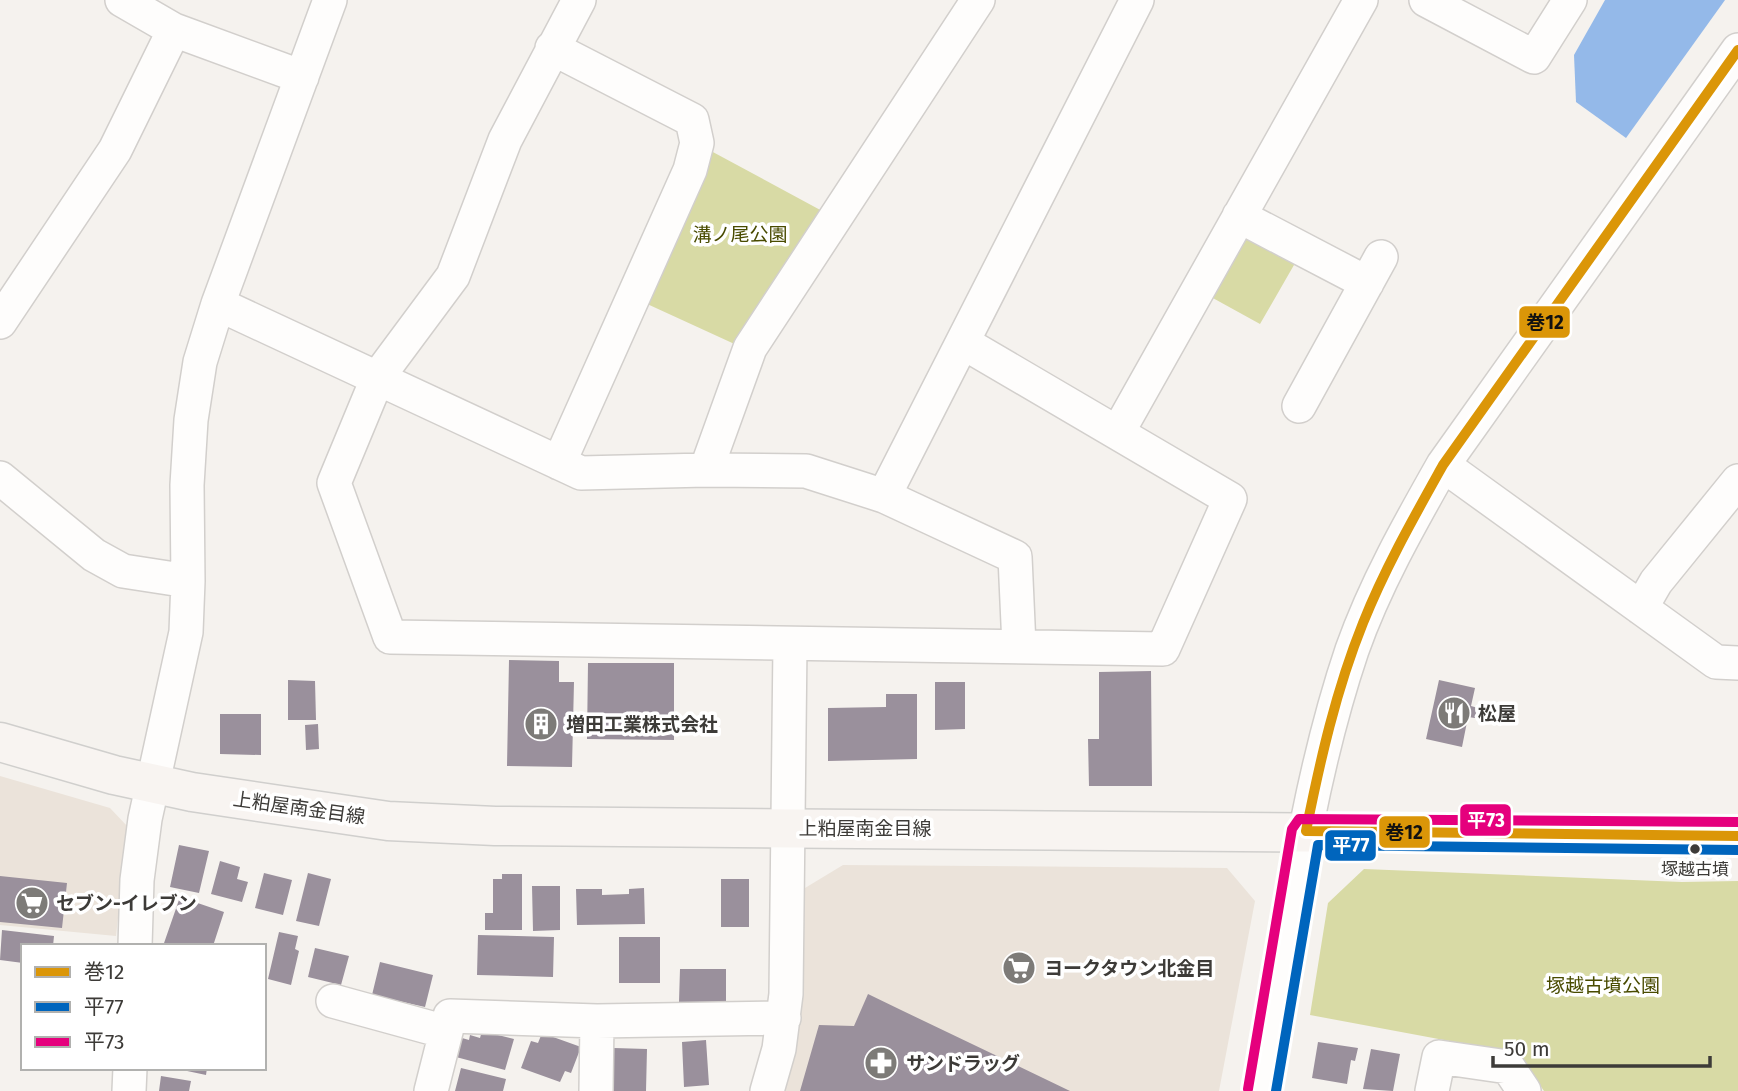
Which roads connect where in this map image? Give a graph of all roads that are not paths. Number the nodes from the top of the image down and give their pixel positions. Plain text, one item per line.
1 (330, 0) edge
2 (579, 0) edge
3 (978, 0) edge
4 (1137, 0) edge
5 (1361, 0) edge
6 (1426, 0) edge
7 (1570, 0) edge
8 (136, 4) edge
9 (174, 30) junction
10 (552, 48) junction
11 (1738, 50) edge
12 (302, 77) junction
13 (1239, 216) junction
14 (218, 304) junction
15 (0, 322) edge
16 (964, 343) junction
17 (378, 377) junction
18 (1299, 406) dead end
19 (1118, 432) junction
20 (559, 463) junction
21 (1443, 465) junction
22 (706, 470) junction
23 (0, 478) edge
24 (1738, 481) edge
25 (884, 496) junction
26 (188, 581) junction
27 (1641, 608) junction
28 (790, 644) junction
29 (1019, 646) junction
30 (1738, 663) edge
31 (0, 742) edge
32 (152, 783) junction
33 (788, 828) junction
34 (1306, 831) junction
35 (1738, 836) edge
36 (135, 944) edge
37 (333, 1001) dead end
38 (784, 1018) junction
39 (597, 1021) junction
40 (446, 1032) junction
41 (130, 1070) edge
42 (130, 1091) edge
43 (431, 1091) edge
44 (596, 1091) edge
45 (767, 1091) edge
46 (1262, 1091) edge
47 (1432, 1091) edge
48 (1524, 1091) edge

1 - 12 street
2 - 10 street
3 - 22 street
4 - 16 street
5 - 13 street
6 - 7 street
8 - 9 street
9 - 12 street
9 - 15 street
10 - 17 street
10 - 20 street
11 - 21 street
12 - 14 street
13 - 18 street
13 - 19 street
14 - 17 street
14 - 26 street
16 - 19 street
16 - 25 street
17 - 20 street
17 - 28 street
19 - 29 street
20 - 22 street
21 - 27 street
21 - 34 street
22 - 25 street
23 - 26 street
24 - 27 street
25 - 29 street
26 - 32 street
27 - 30 street
28 - 29 street
28 - 33 street
31 - 32 main road, 上粕屋南金目線
32 - 33 main road, 上粕屋南金目線
32 - 36 street
33 - 34 main road, 上粕屋南金目線
33 - 38 street
34 - 35 main road, 上粕屋南金目線
34 - 46 street
37 - 40 street
38 - 39 street
38 - 45 street
39 - 40 street
39 - 44 street
40 - 43 street
41 - 42 street
47 - 48 street

